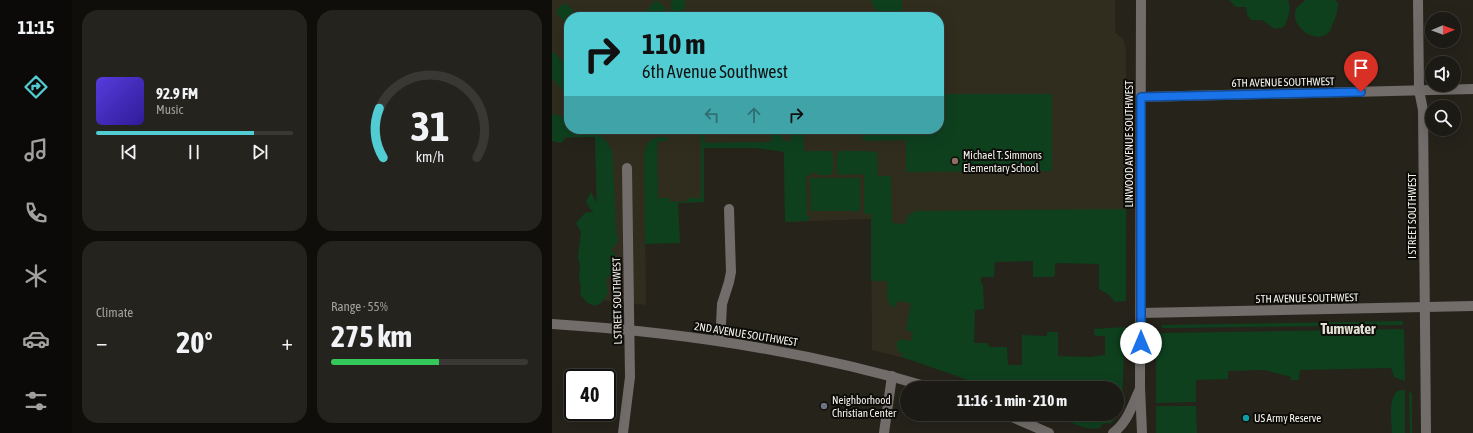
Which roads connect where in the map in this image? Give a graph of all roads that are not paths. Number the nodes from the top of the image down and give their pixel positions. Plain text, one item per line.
1 (1141, 0) edge
2 (1418, 0) edge
3 (1473, 89) edge
4 (1419, 90) junction
5 (1141, 97) junction
6 (627, 168) dead end
7 (729, 209) dead end
8 (1473, 306) edge
9 (1424, 308) junction
10 (1141, 313) junction
11 (552, 324) edge
12 (629, 331) junction
13 (718, 341) junction
14 (892, 376) junction
15 (909, 381) edge
16 (1140, 387) junction
17 (1021, 421) edge
18 (623, 433) edge
19 (884, 433) edge
20 (1049, 433) edge
21 (1113, 433) edge
22 (1142, 433) edge
23 (1426, 433) edge

1 - 5 street, LINWOOD AVENUE SOUTHWEST
2 - 4 street, I STREET SOUTHWEST
3 - 4 street, 6TH AVENUE SOUTHWEST
4 - 5 street, 6TH AVENUE SOUTHWEST
4 - 9 street, I STREET SOUTHWEST
5 - 10 street, LINWOOD AVENUE SOUTHWEST
6 - 12 street, L STREET SOUTHWEST
7 - 13 street
8 - 9 street, 5TH AVENUE SOUTHWEST
9 - 10 street, 5TH AVENUE SOUTHWEST
9 - 23 street, I STREET SOUTHWEST
10 - 16 street, LINWOOD AVENUE SOUTHWEST
11 - 12 street, 2ND AVENUE SOUTHWEST
12 - 13 street, 2ND AVENUE SOUTHWEST
12 - 18 street, L STREET SOUTHWEST
13 - 14 street, 2ND AVENUE SOUTHWEST
14 - 15 street, 2ND AVENUE SOUTHWEST
14 - 19 street
16 - 21 street
16 - 22 street, LINWOOD AVENUE SOUTHWEST
17 - 20 street

